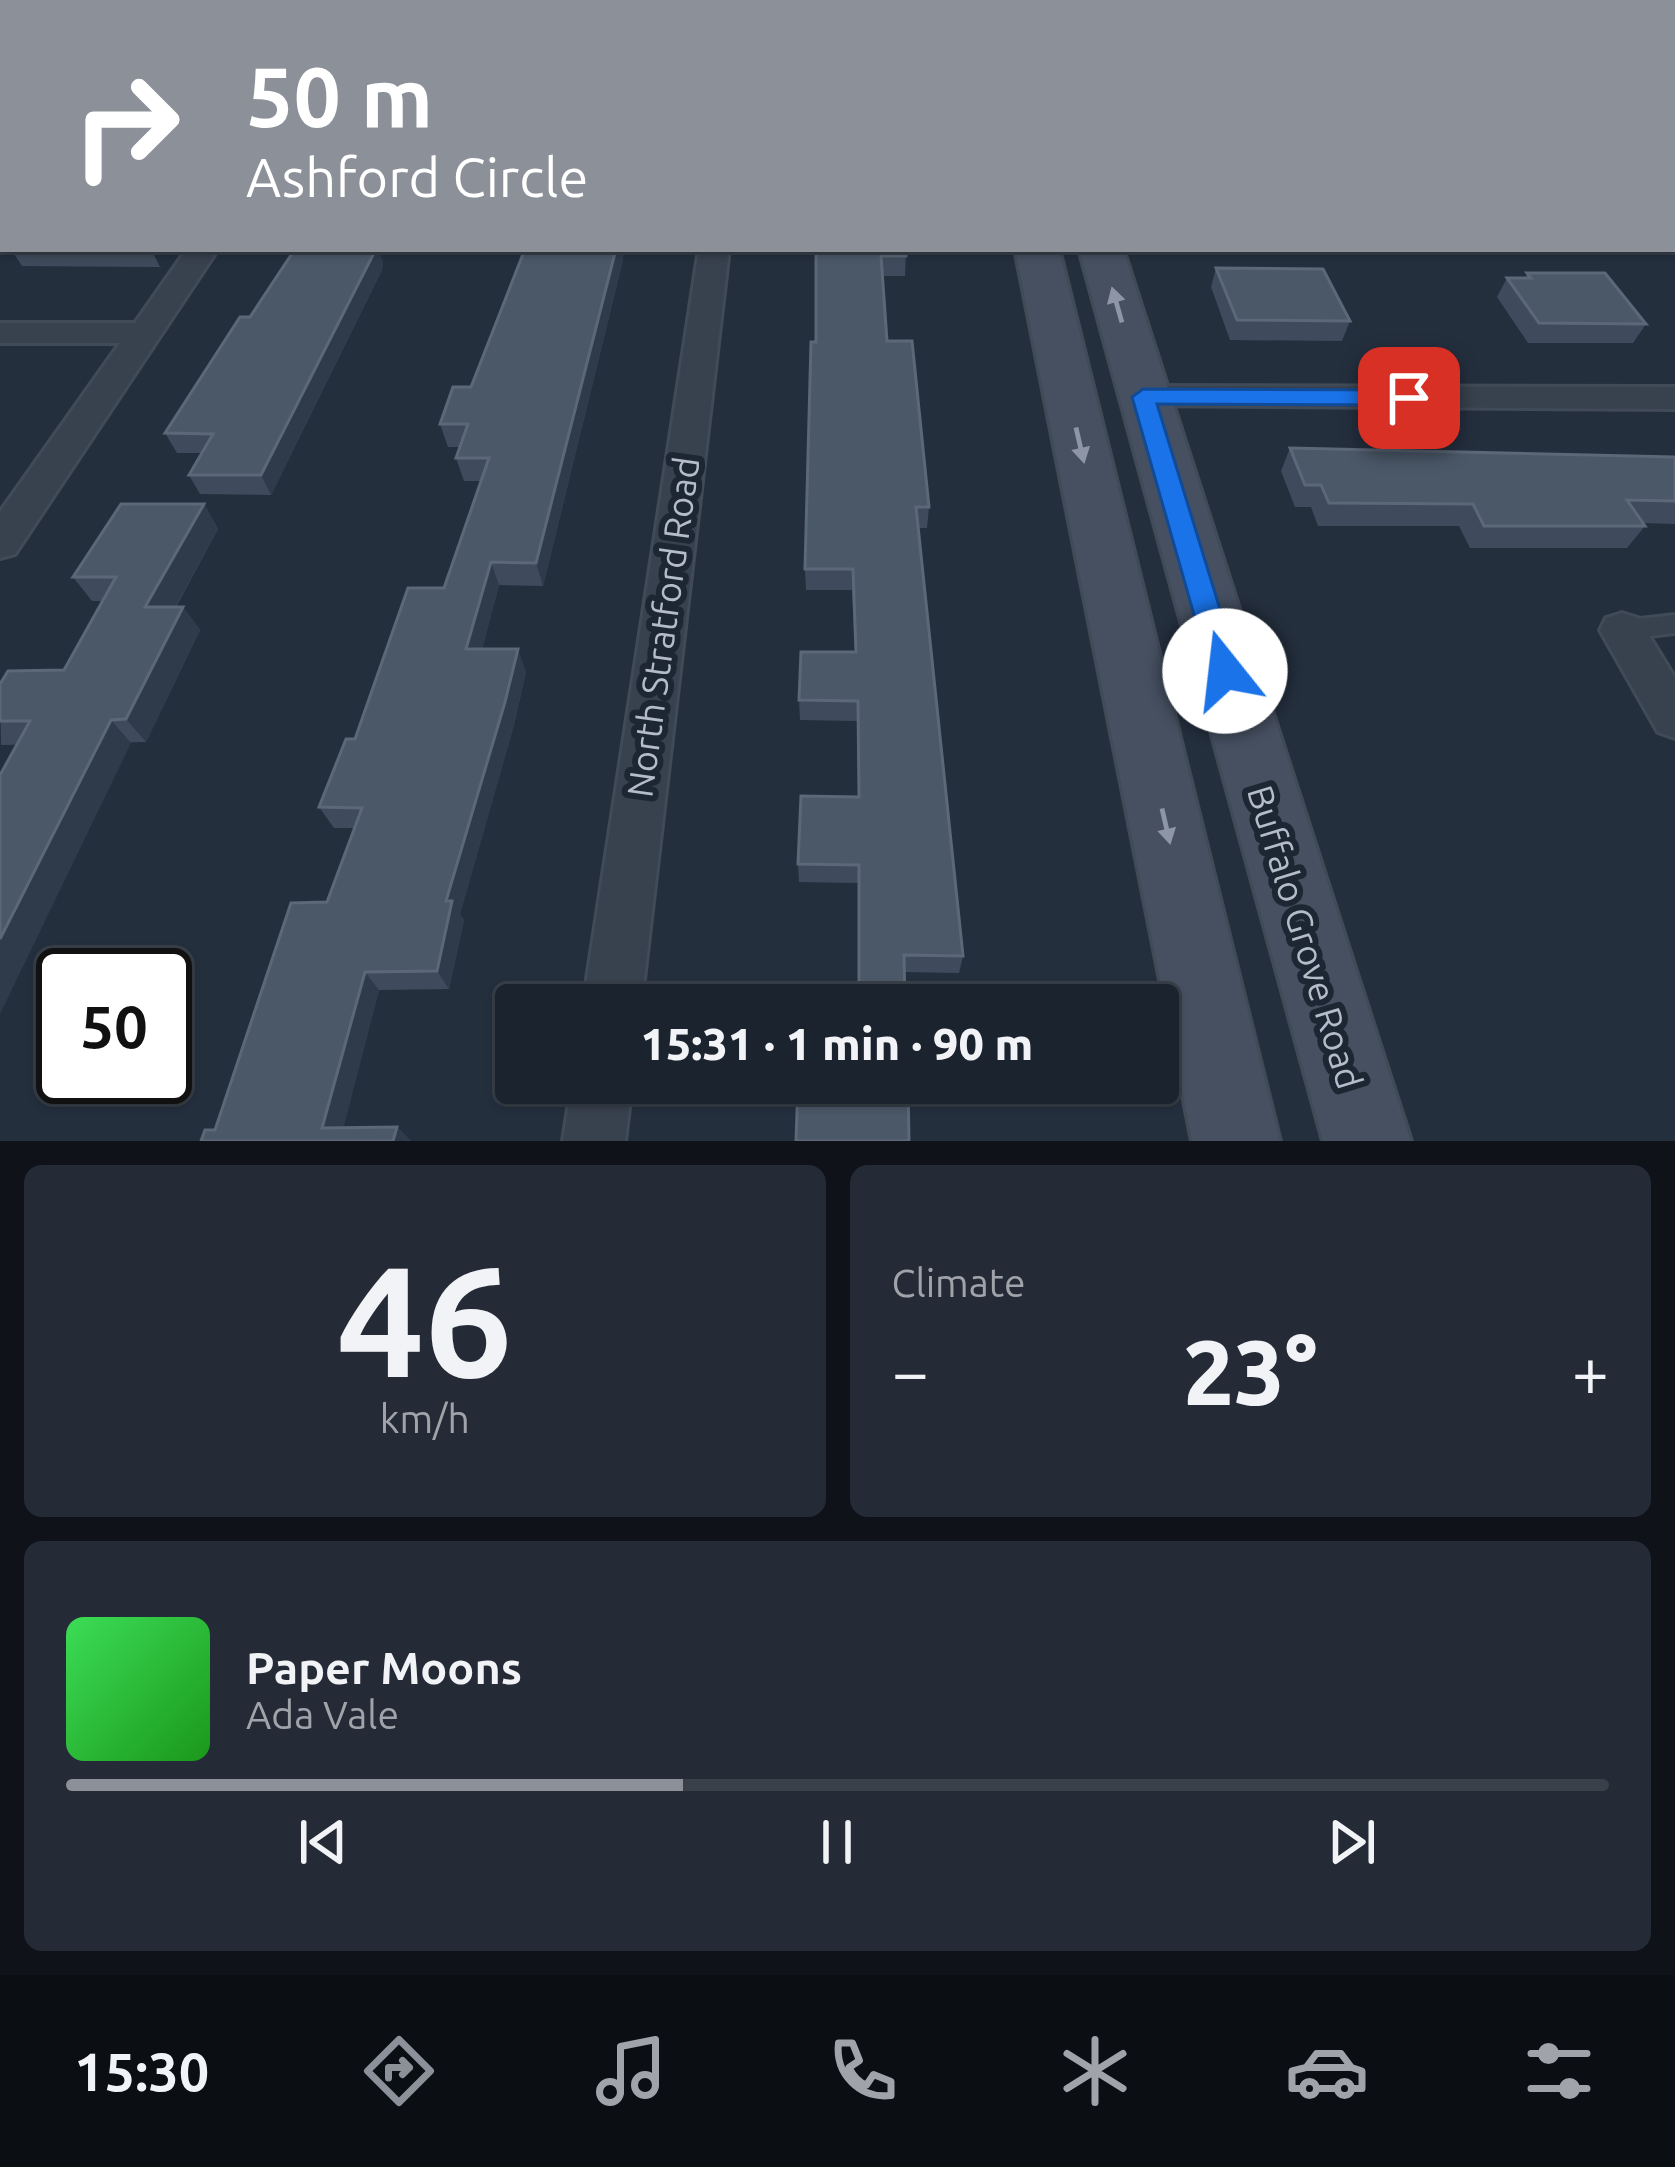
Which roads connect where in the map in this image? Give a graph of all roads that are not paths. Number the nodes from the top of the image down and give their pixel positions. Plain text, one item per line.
1 (201, 252) edge
2 (714, 252) edge
3 (1038, 252) edge
4 (1102, 252) edge
5 (0, 333) edge
6 (146, 333) junction
7 (1143, 397) junction
8 (1675, 398) edge
9 (0, 543) edge
10 (1675, 624) edge
11 (1622, 631) joint
12 (1675, 718) edge
13 (615, 984) edge
14 (599, 1104) edge
15 (594, 1141) edge
16 (1236, 1141) edge
17 (1367, 1141) edge

1 - 6 street
2 - 13 street, North Stratford Road
3 -> 16 main road
7 -> 4 main road, Buffalo Grove Road
5 - 6 street
6 - 9 street
7 - 8 street
7 - 17 main road, Buffalo Grove Road
10 - 11 lane
11 - 12 street
14 - 15 street

